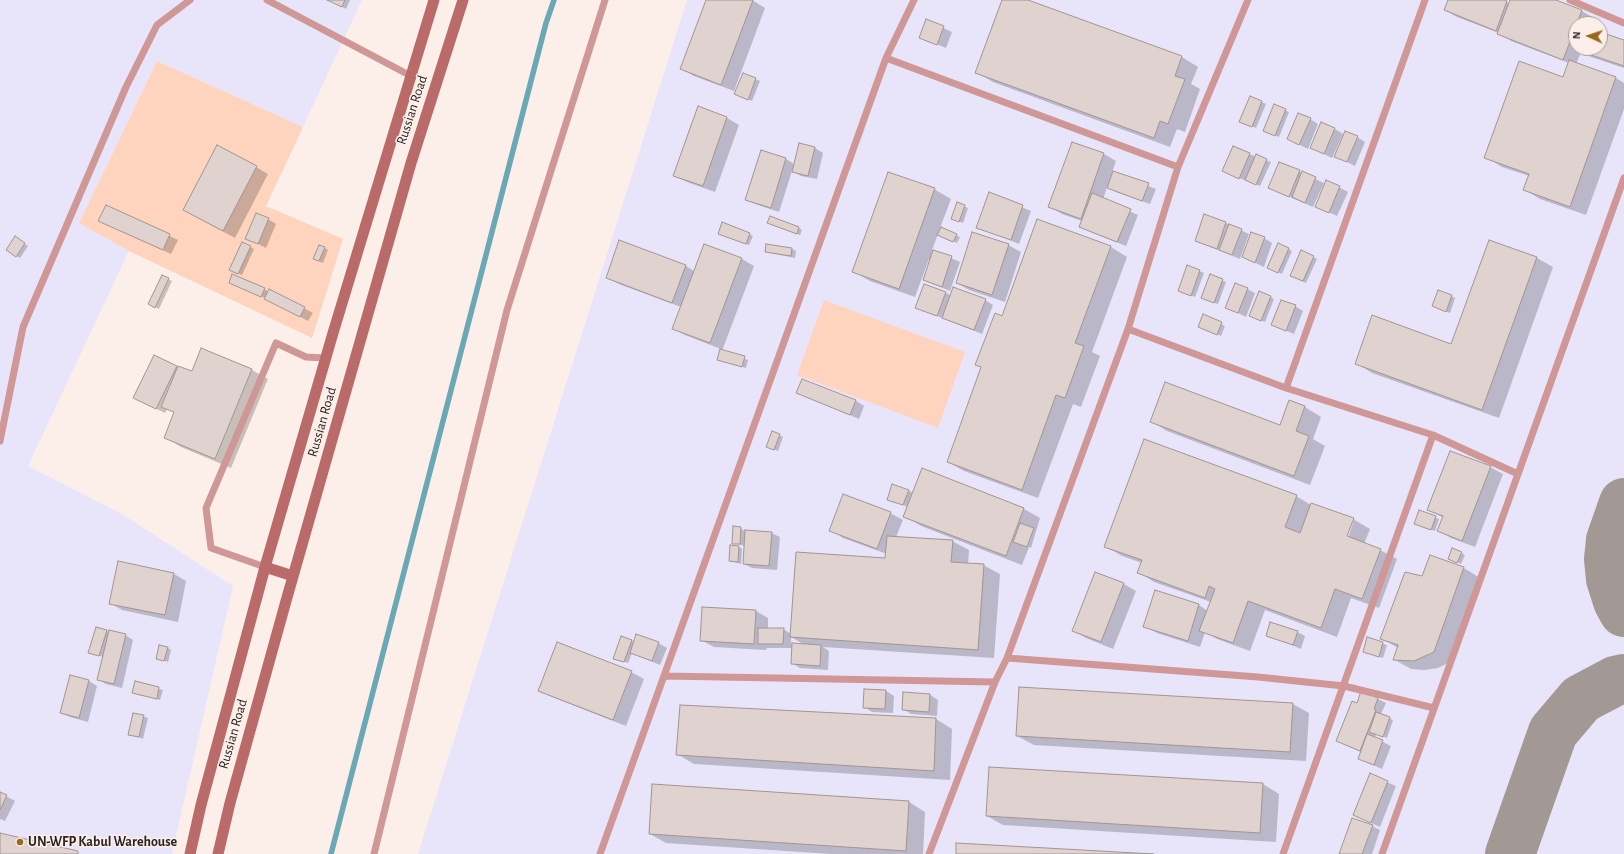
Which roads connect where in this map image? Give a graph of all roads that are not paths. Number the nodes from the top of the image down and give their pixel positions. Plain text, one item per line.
1 (190, 0) edge
2 (267, 0) edge
3 (434, 0) edge
4 (463, 0) edge
5 (605, 0) edge
6 (914, 0) edge
7 (1248, 0) edge
8 (1425, 0) edge
9 (1570, 0) edge
10 (1624, 23) edge
11 (886, 58) junction
12 (411, 76) junction
13 (1178, 167) junction
14 (1624, 178) edge
15 (1128, 329) junction
16 (325, 358) junction
17 (1286, 388) junction
18 (1433, 435) junction
19 (0, 441) edge
20 (1518, 474) junction
21 (265, 567) junction
22 (293, 576) junction
23 (1007, 658) junction
24 (665, 676) junction
25 (995, 682) junction
26 (1344, 686) junction
27 (1434, 708) junction
28 (190, 854) edge
29 (218, 854) edge
30 (374, 854) edge
31 (600, 854) edge
32 (929, 854) edge
33 (1283, 854) edge
34 (1382, 854) edge

1 - 19 lane
2 - 12 lane
3 - 12 main road, Russian Road
4 - 22 main road, Russian Road
5 - 30 lane
6 - 11 lane
7 - 13 lane
8 - 17 lane
9 - 10 lane
11 - 13 lane
11 - 24 lane
12 - 16 main road, Russian Road
13 - 15 lane
14 - 20 lane
15 - 17 lane
15 - 23 lane
16 - 21 main road, Russian Road
16 - 21 lane
17 - 18 lane
18 - 20 lane
18 - 26 lane
20 - 27 lane
21 - 22 main road
21 - 28 main road, Russian Road
22 - 29 main road, Russian Road
23 - 25 lane
23 - 26 lane
24 - 25 lane
24 - 31 lane
25 - 32 lane
26 - 27 lane
26 - 33 lane
27 - 34 lane

